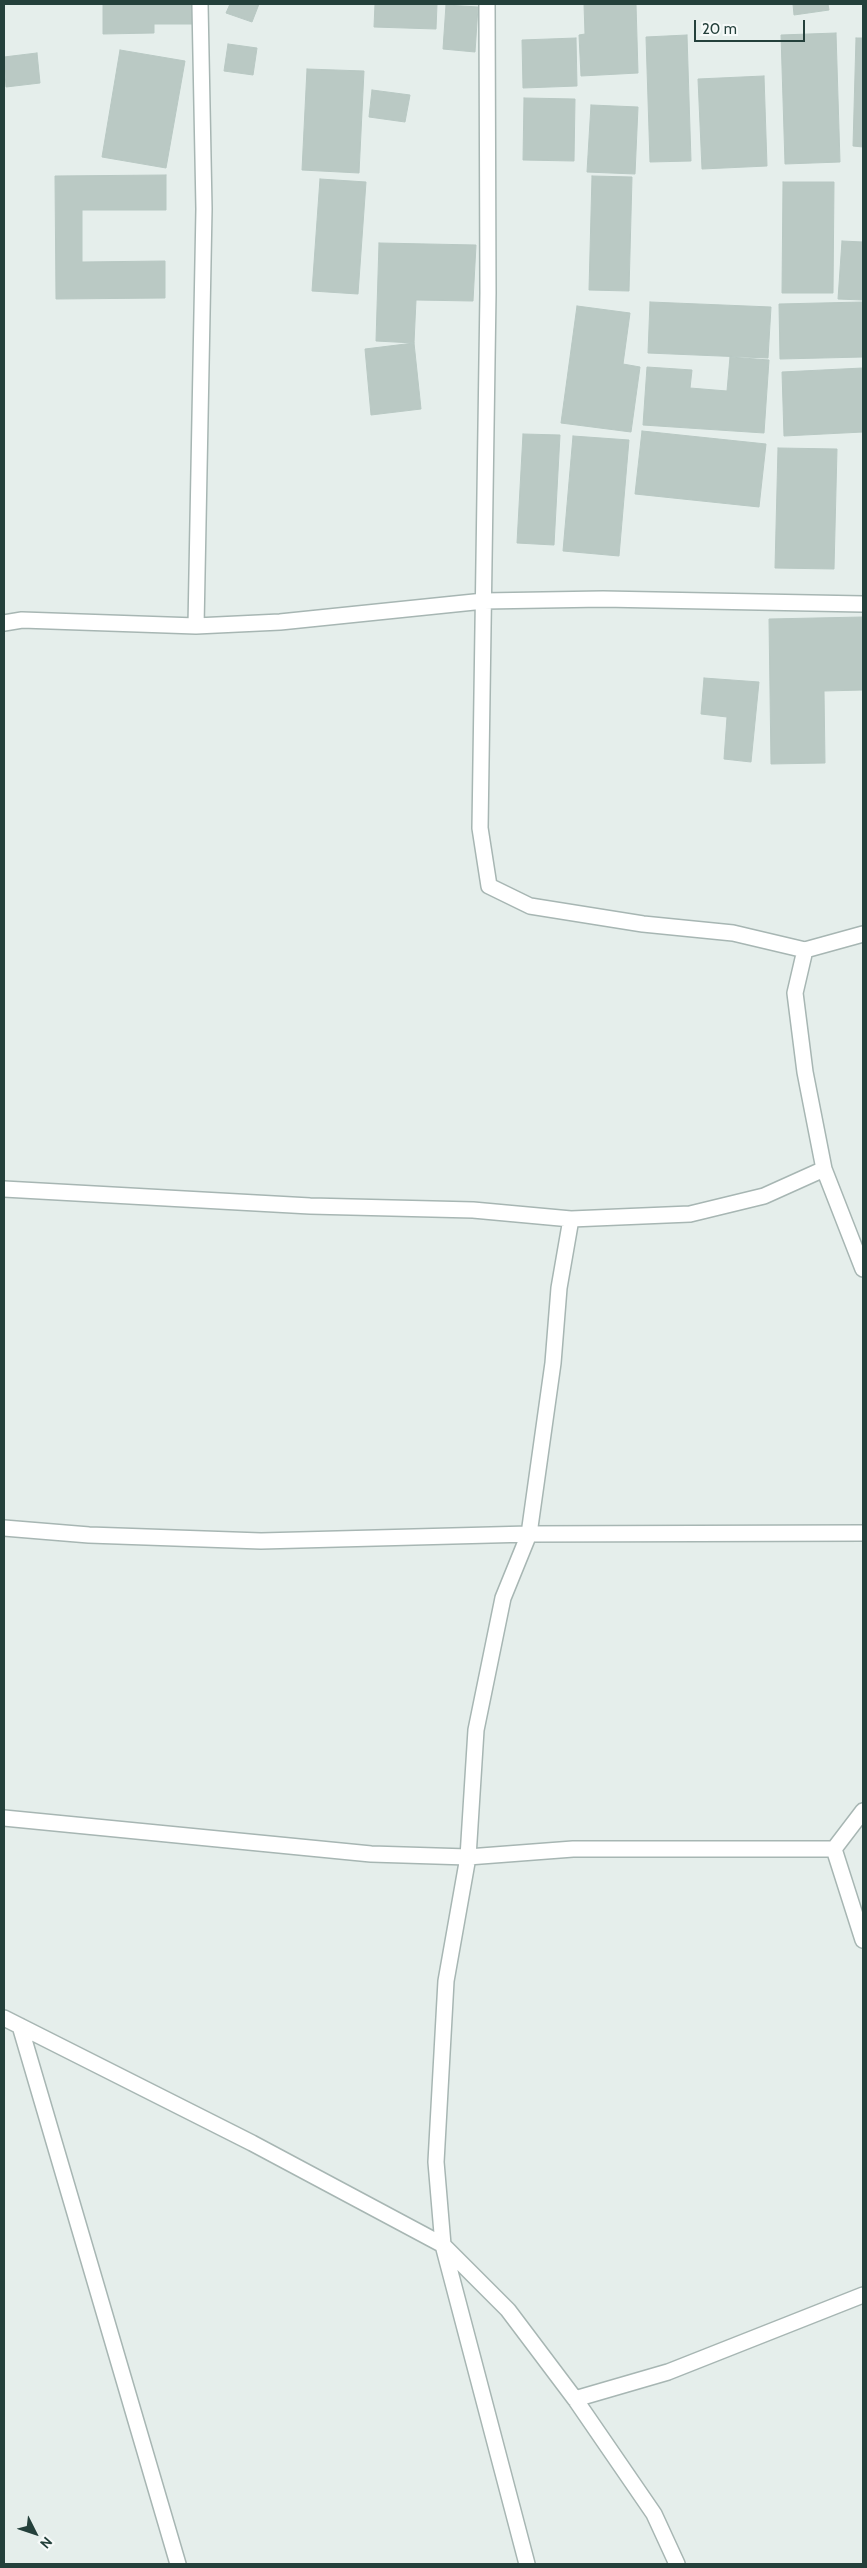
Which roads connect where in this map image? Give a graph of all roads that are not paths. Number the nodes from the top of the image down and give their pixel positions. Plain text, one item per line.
1 (200, 4) edge
2 (487, 4) edge
3 (484, 601) junction
4 (863, 604) edge
5 (4, 623) edge
6 (196, 626) junction
7 (863, 934) edge
8 (805, 950) junction
9 (824, 1169) junction
10 (4, 1189) edge
11 (572, 1220) junction
12 (863, 1269) edge
13 (4, 1528) edge
14 (863, 1533) edge
15 (528, 1534) junction
16 (863, 1811) edge
17 (4, 1818) edge
18 (834, 1849) junction
19 (468, 1857) junction
20 (863, 1940) edge
21 (4, 2018) edge
22 (20, 2026) junction
23 (443, 2245) junction
24 (863, 2295) edge
25 (575, 2399) junction
26 (178, 2564) edge
27 (527, 2564) edge
28 (677, 2564) edge

1 - 6 street
2 - 3 street
3 - 4 street
3 - 6 street
3 - 8 street
5 - 6 street
7 - 8 street
8 - 9 street
9 - 11 street
9 - 12 street
10 - 11 street
11 - 15 street
13 - 15 street
14 - 15 street
15 - 19 street
16 - 18 street
17 - 19 street
18 - 19 street
18 - 20 street
19 - 23 street
21 - 22 street
22 - 23 street
22 - 26 street
23 - 25 street
23 - 27 street
24 - 25 street
25 - 28 street

